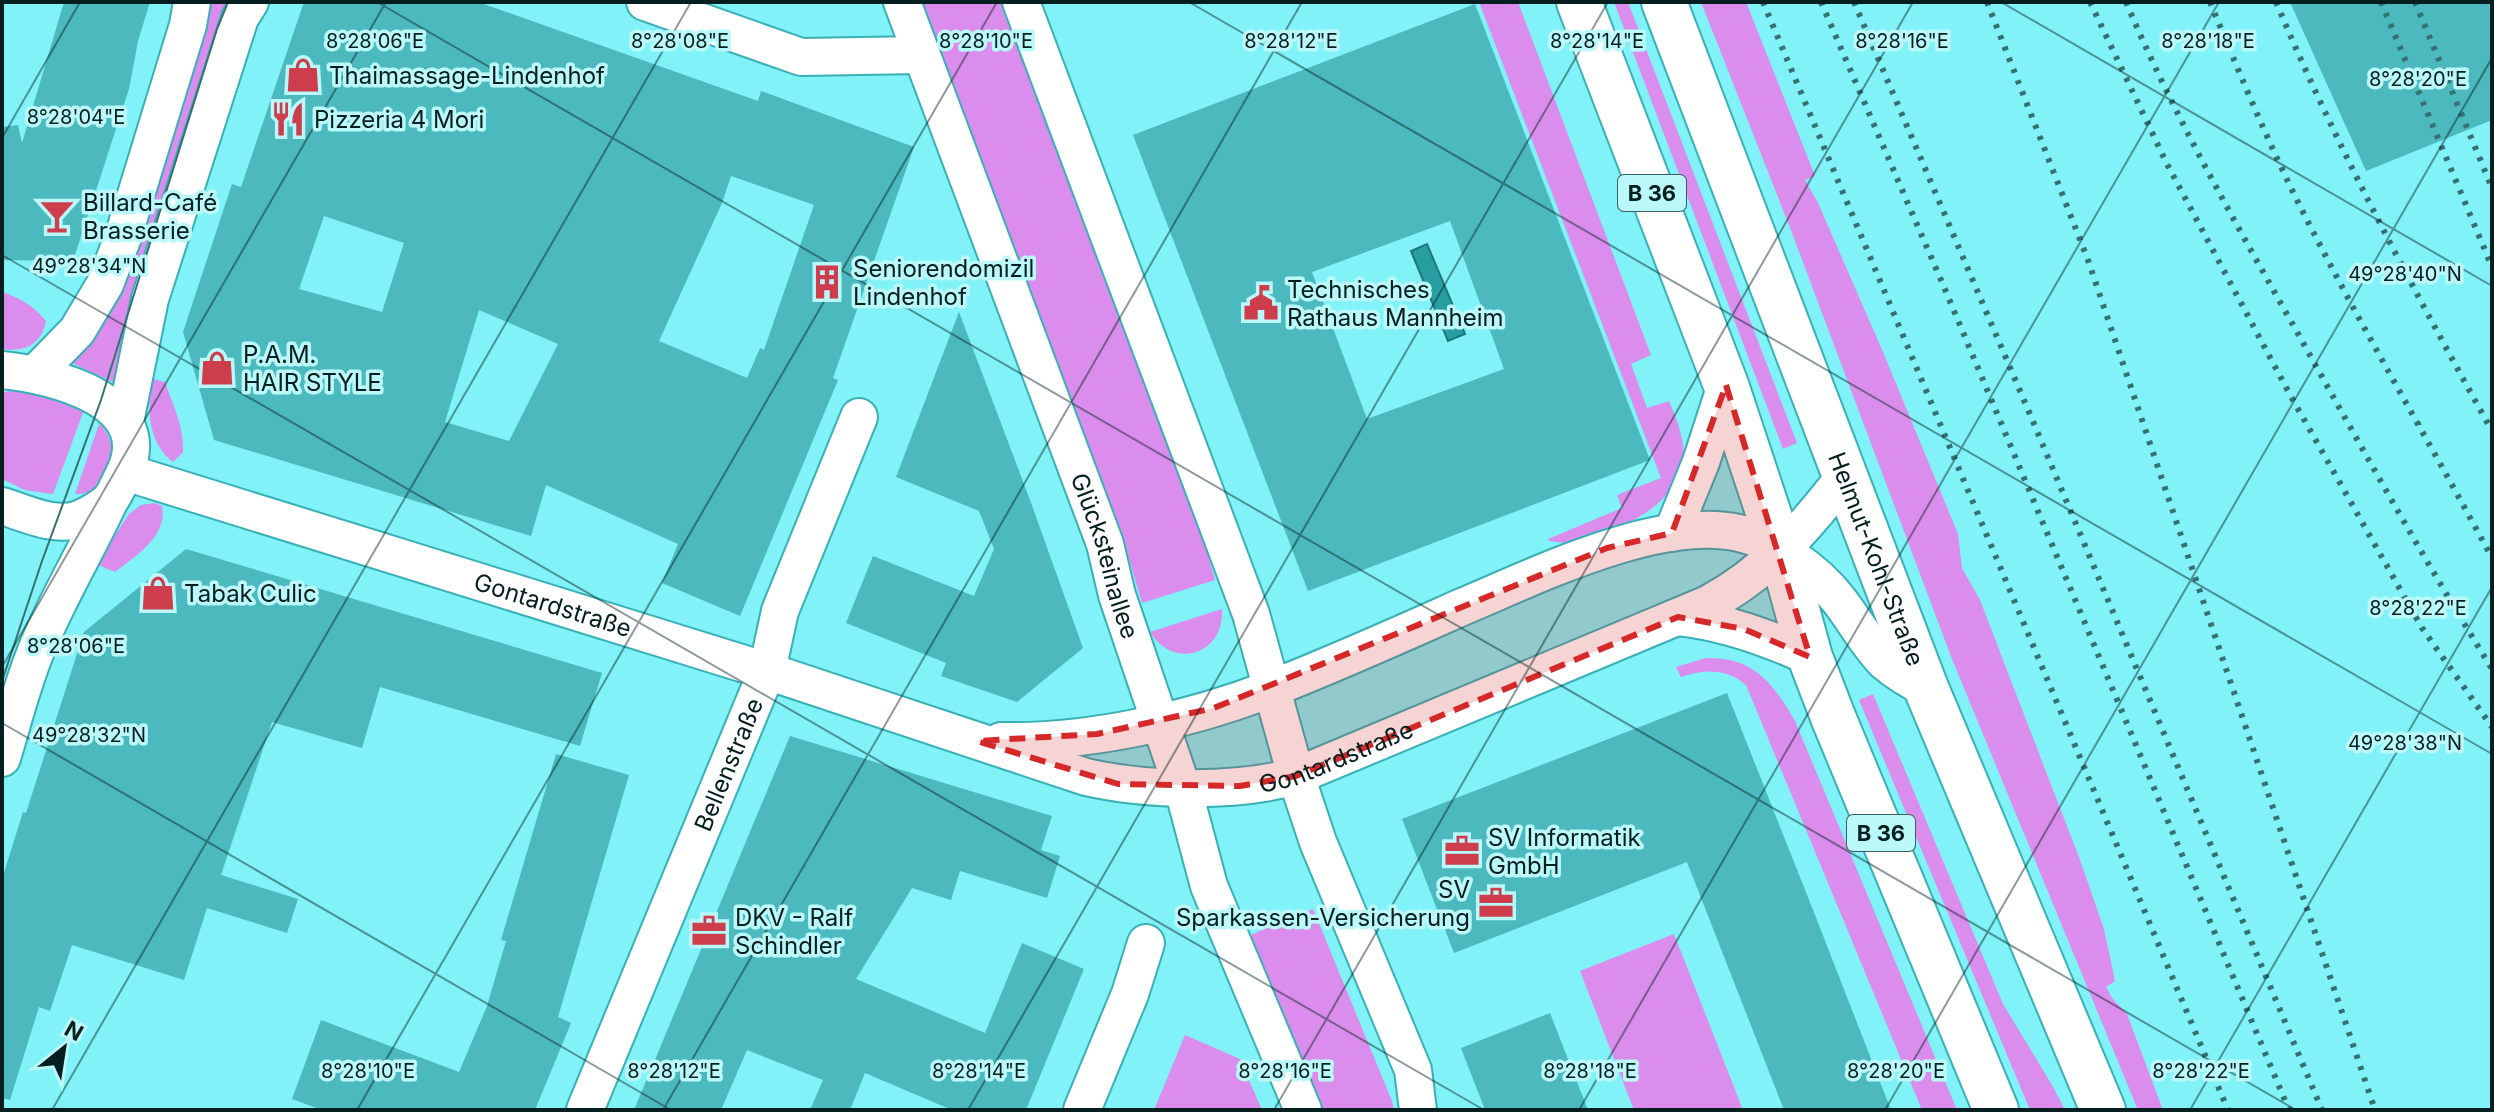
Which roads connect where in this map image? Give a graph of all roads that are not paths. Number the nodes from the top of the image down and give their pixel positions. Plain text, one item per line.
1 (192, 2) edge
2 (250, 2) edge
3 (645, 2) edge
4 (902, 2) edge
5 (1021, 2) edge
6 (1579, 2) edge
7 (1664, 2) edge
8 (921, 55) junction
9 (19, 371) edge
10 (1726, 385) junction
11 (859, 417) dead end
12 (125, 422) junction
13 (1845, 476) junction
14 (118, 486) junction
15 (2, 506) edge
16 (1672, 533) junction
17 (1781, 551) junction
18 (1678, 617) junction
19 (1810, 657) junction
20 (767, 671) junction
21 (1273, 688) junction
22 (1926, 688) junction
23 (1159, 721) junction
24 (977, 741) junction
25 (2, 758) edge
26 (1296, 776) junction
27 (1182, 787) junction
28 (1146, 943) dead end
29 (585, 1110) edge
30 (1082, 1110) edge
31 (1303, 1110) edge
32 (1418, 1110) edge
33 (1996, 1110) edge
34 (2103, 1110) edge

1 - 9 street
2 - 12 street
3 - 8 street
4 - 8 street, Glücksteinallee
5 - 21 street
6 - 10 main road, B 36
7 - 13 main road, Helmut-Kohl-Straße
8 - 23 street, Glücksteinallee
9 - 12 street
10 - 16 street
10 - 17 main road, B 36
11 - 20 street, Bellenstraße
12 - 14 street
13 - 17 street, Gontardstraße
13 - 22 main road, Helmut-Kohl-Straße
14 - 15 street
14 - 20 street, Gontardstraße
14 - 25 street
16 - 17 street, Gontardstraße
16 - 21 street, Gontardstraße
17 - 18 street, Gontardstraße
17 - 19 main road, B 36
17 - 22 street, Gontardstraße
18 - 19 street
18 - 26 street, Gontardstraße
19 - 33 main road, B 36
20 - 24 street, Gontardstraße
20 - 29 street, Bellenstraße
21 - 23 street, Gontardstraße
21 - 26 street
22 - 34 main road, Helmut-Kohl-Straße
23 - 24 street, Gontardstraße
23 - 27 street, Glücksteinallee
24 - 27 street, Gontardstraße
26 - 27 street, Gontardstraße
26 - 32 street
27 - 31 street, Glücksteinallee
28 - 30 street

